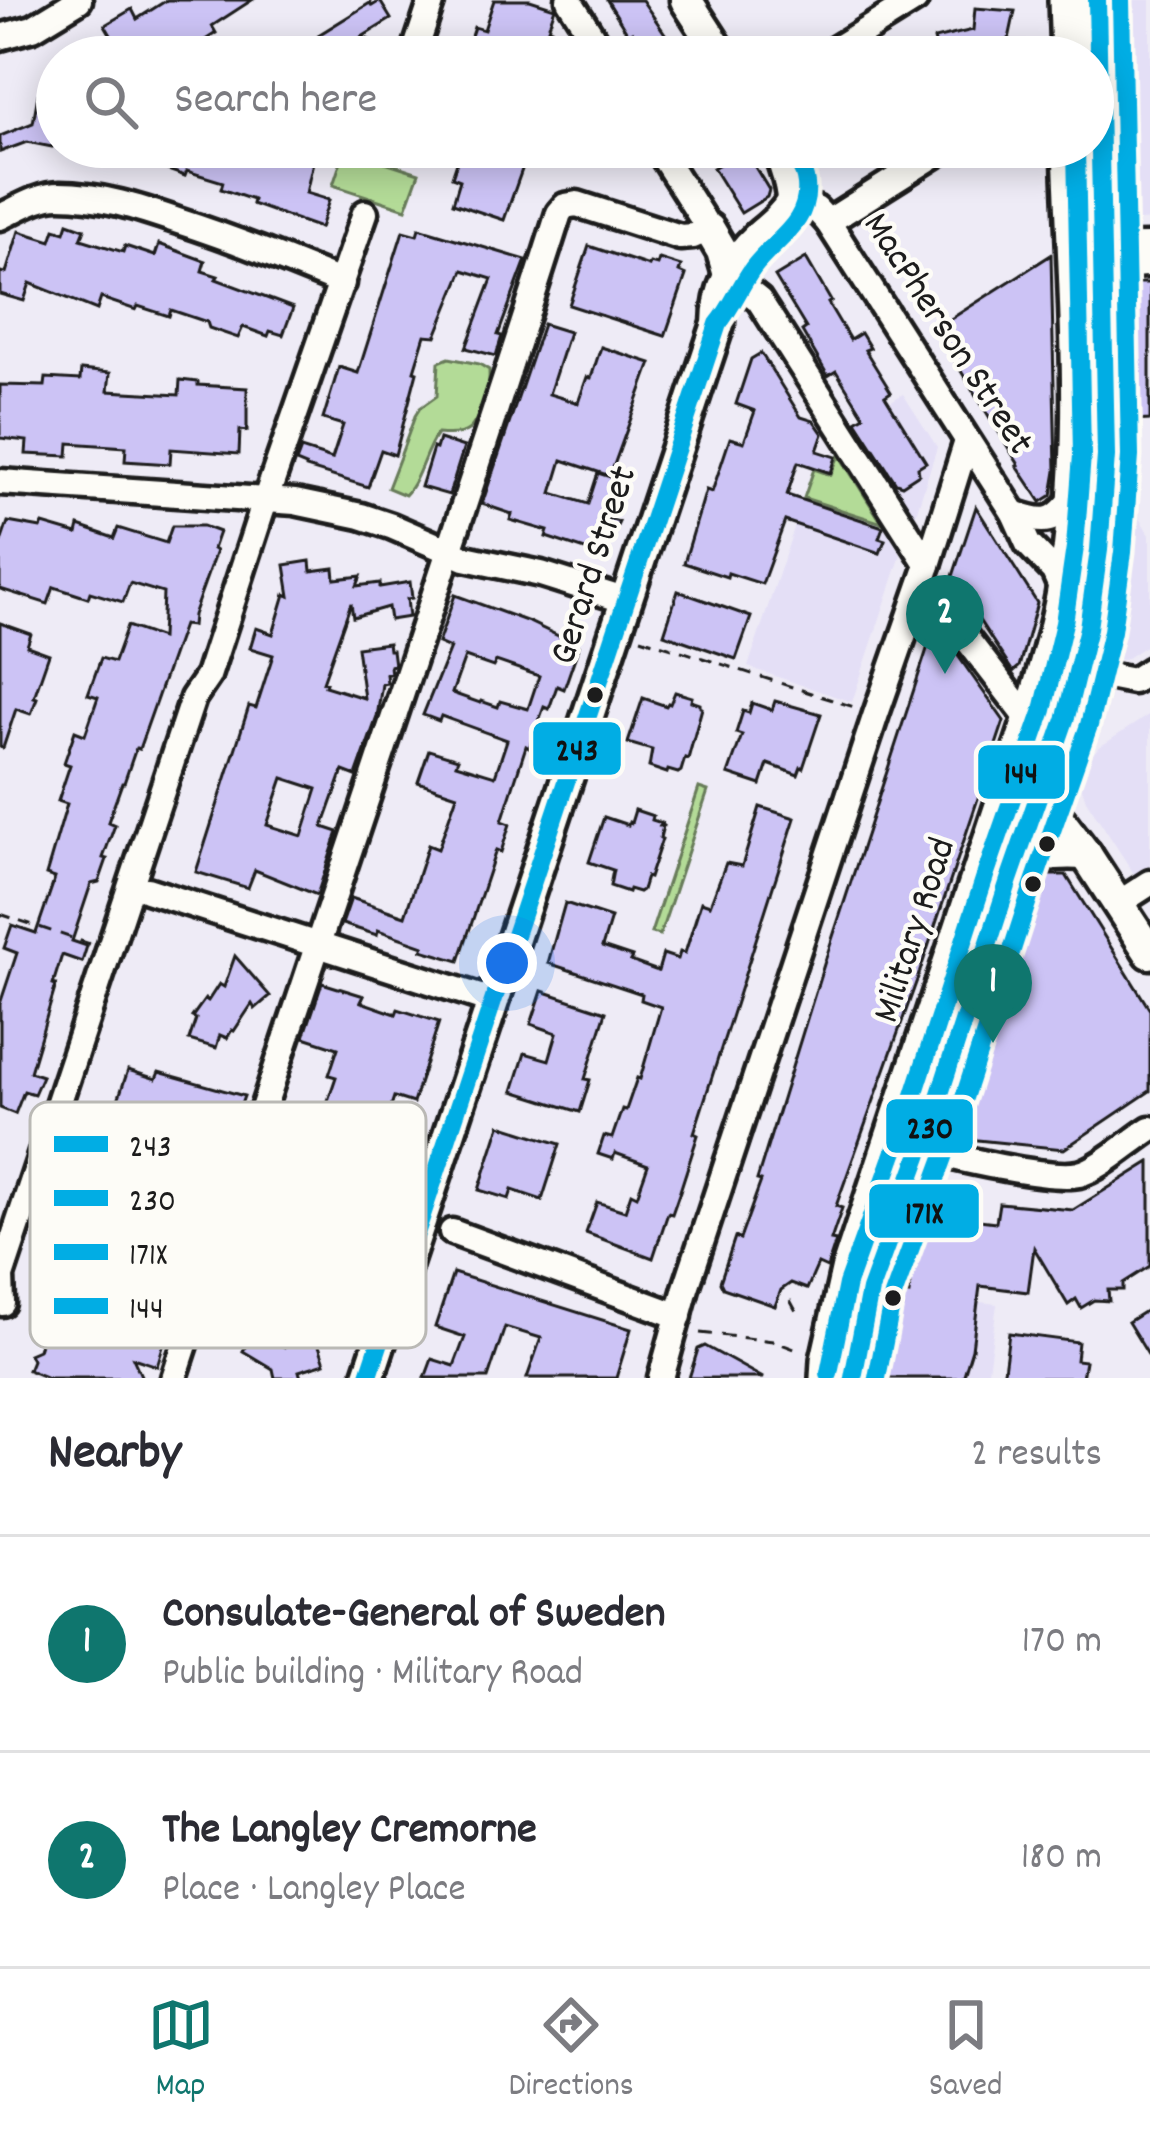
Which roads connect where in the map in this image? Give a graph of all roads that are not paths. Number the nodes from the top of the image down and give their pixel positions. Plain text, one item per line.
1 (79, 0) edge
2 (432, 0) edge
3 (569, 0) edge
4 (686, 0) edge
5 (915, 0) edge
6 (1066, 0) edge
7 (1097, 0) edge
8 (420, 36) edge
9 (592, 36) edge
10 (709, 36) edge
11 (857, 36) edge
12 (1067, 36) edge
13 (1096, 36) edge
14 (0, 37) edge
15 (671, 168) edge
16 (785, 168) edge
17 (801, 168) edge
18 (906, 168) edge
19 (1074, 168) edge
20 (1091, 168) edge
21 (364, 213) dead end
22 (817, 214) junction
23 (0, 217) edge
24 (710, 229) junction
25 (1150, 246) edge
26 (1088, 247) junction
27 (1150, 264) edge
28 (342, 283) junction
29 (734, 284) junction
30 (1104, 286) junction
31 (967, 441) junction
32 (0, 482) edge
33 (1074, 497) junction
34 (266, 500) junction
35 (1014, 513) junction
36 (449, 552) junction
37 (928, 565) junction
38 (1064, 592) junction
39 (627, 601) junction
40 (937, 606) dead end
41 (1077, 670) junction
42 (1141, 675) edge
43 (208, 676) junction
44 (1030, 721) junction
45 (1027, 783) junction
46 (1086, 854) junction
47 (1009, 880) junction
48 (1150, 883) edge
49 (147, 890) junction
50 (1119, 903) junction
51 (315, 946) junction
52 (1150, 953) edge
53 (491, 1001) junction
54 (59, 1102) edge
55 (75, 1102) edge
56 (264, 1102) edge
57 (1150, 1129) edge
58 (922, 1148) junction
59 (30, 1188) edge
60 (426, 1200) edge
61 (452, 1232) dead end
62 (30, 1237) edge
63 (1, 1305) edge
64 (680, 1316) junction
65 (184, 1348) edge
66 (378, 1348) edge
67 (817, 1366) edge
68 (174, 1378) edge
69 (368, 1378) edge
70 (661, 1378) edge
71 (853, 1378) edge

1 - 14 street
2 - 8 street
3 - 9 street
4 - 10 main road
5 - 11 street
6 - 12 highway
7 - 13 highway, Military Road
15 - 24 street
16 - 29 main road, Gerard Street
17 - 22 main road, Gerard Street
18 - 22 street
19 - 26 highway, Military Road
20 - 26 highway, Military Road
21 - 28 street
22 - 29 main road, Gerard Street
22 - 31 street, MacPherson Street
23 - 28 street
24 - 29 main road
24 - 36 street
25 - 26 street
26 - 30 highway, Military Road
26 - 33 highway, Military Road
27 - 30 street
28 - 34 street
29 - 37 street
29 - 39 main road, Gerard Street
30 - 41 highway, Military Road
31 - 35 street, MacPherson Street
31 - 37 street
32 - 34 street
33 - 35 street, MacPherson Street
33 - 38 highway, Military Road
34 - 36 street
34 - 43 street
35 - 38 street, MacPherson Street
36 - 39 street
36 - 51 street
37 - 64 street
38 - 44 highway, Military Road
39 - 53 main road, Gerard Street
40 - 44 street
41 - 42 street
41 - 45 highway, Military Road
43 - 49 street
43 - 54 street
44 - 45 highway, Military Road
45 - 46 main road
45 - 47 highway, Military Road
45 - 67 highway, Military Road
46 - 47 main road
46 - 50 main road
47 - 58 highway, Military Road
48 - 50 street
49 - 51 street
49 - 55 street
50 - 52 main road
51 - 53 street
51 - 56 street
53 - 60 main road, Gerard Street
57 - 58 street
58 - 71 highway, Military Road
59 - 63 street
61 - 64 street
62 - 63 street
64 - 70 street
65 - 68 street
66 - 69 main road, Gerard Street

